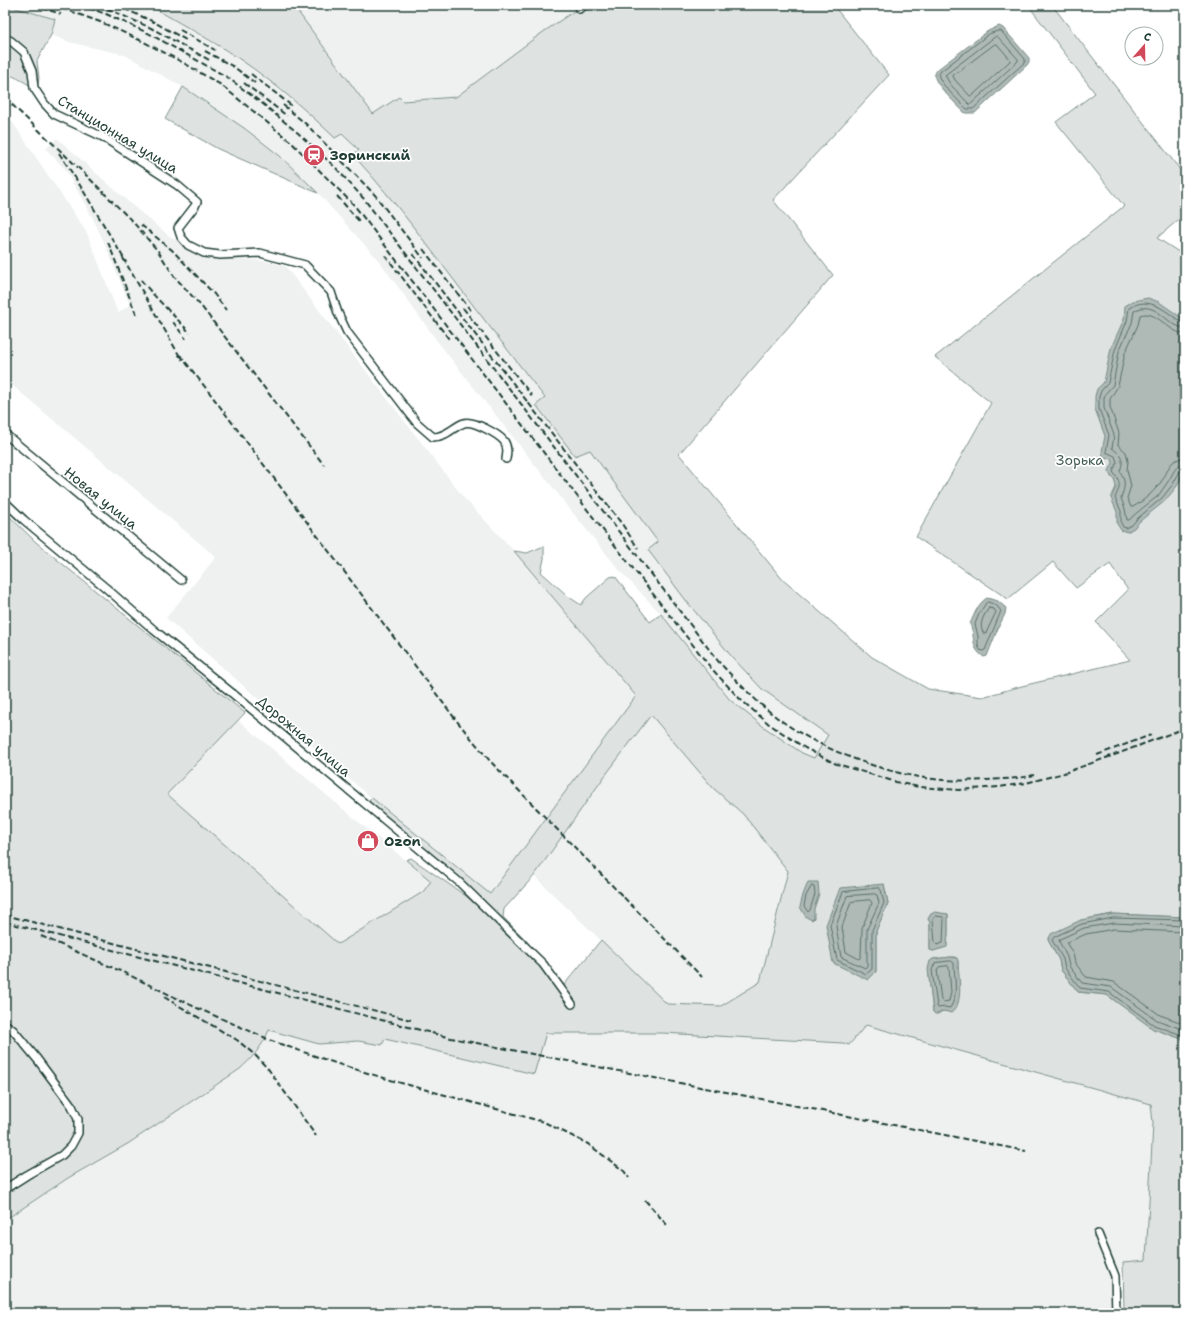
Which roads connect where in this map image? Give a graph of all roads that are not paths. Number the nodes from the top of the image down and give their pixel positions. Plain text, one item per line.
1 (5, 38) edge
2 (5, 434) edge
3 (506, 459) dead end
4 (5, 502) edge
5 (181, 580) dead end
6 (572, 1004) dead end
7 (5, 1024) edge
8 (5, 1189) edge
9 (1098, 1234) dead end
10 (1116, 1313) edge

1 - 3 street, Станционная улица
2 - 5 street, Новая улица
4 - 6 street, Дорожная улица
7 - 8 street
9 - 10 street

